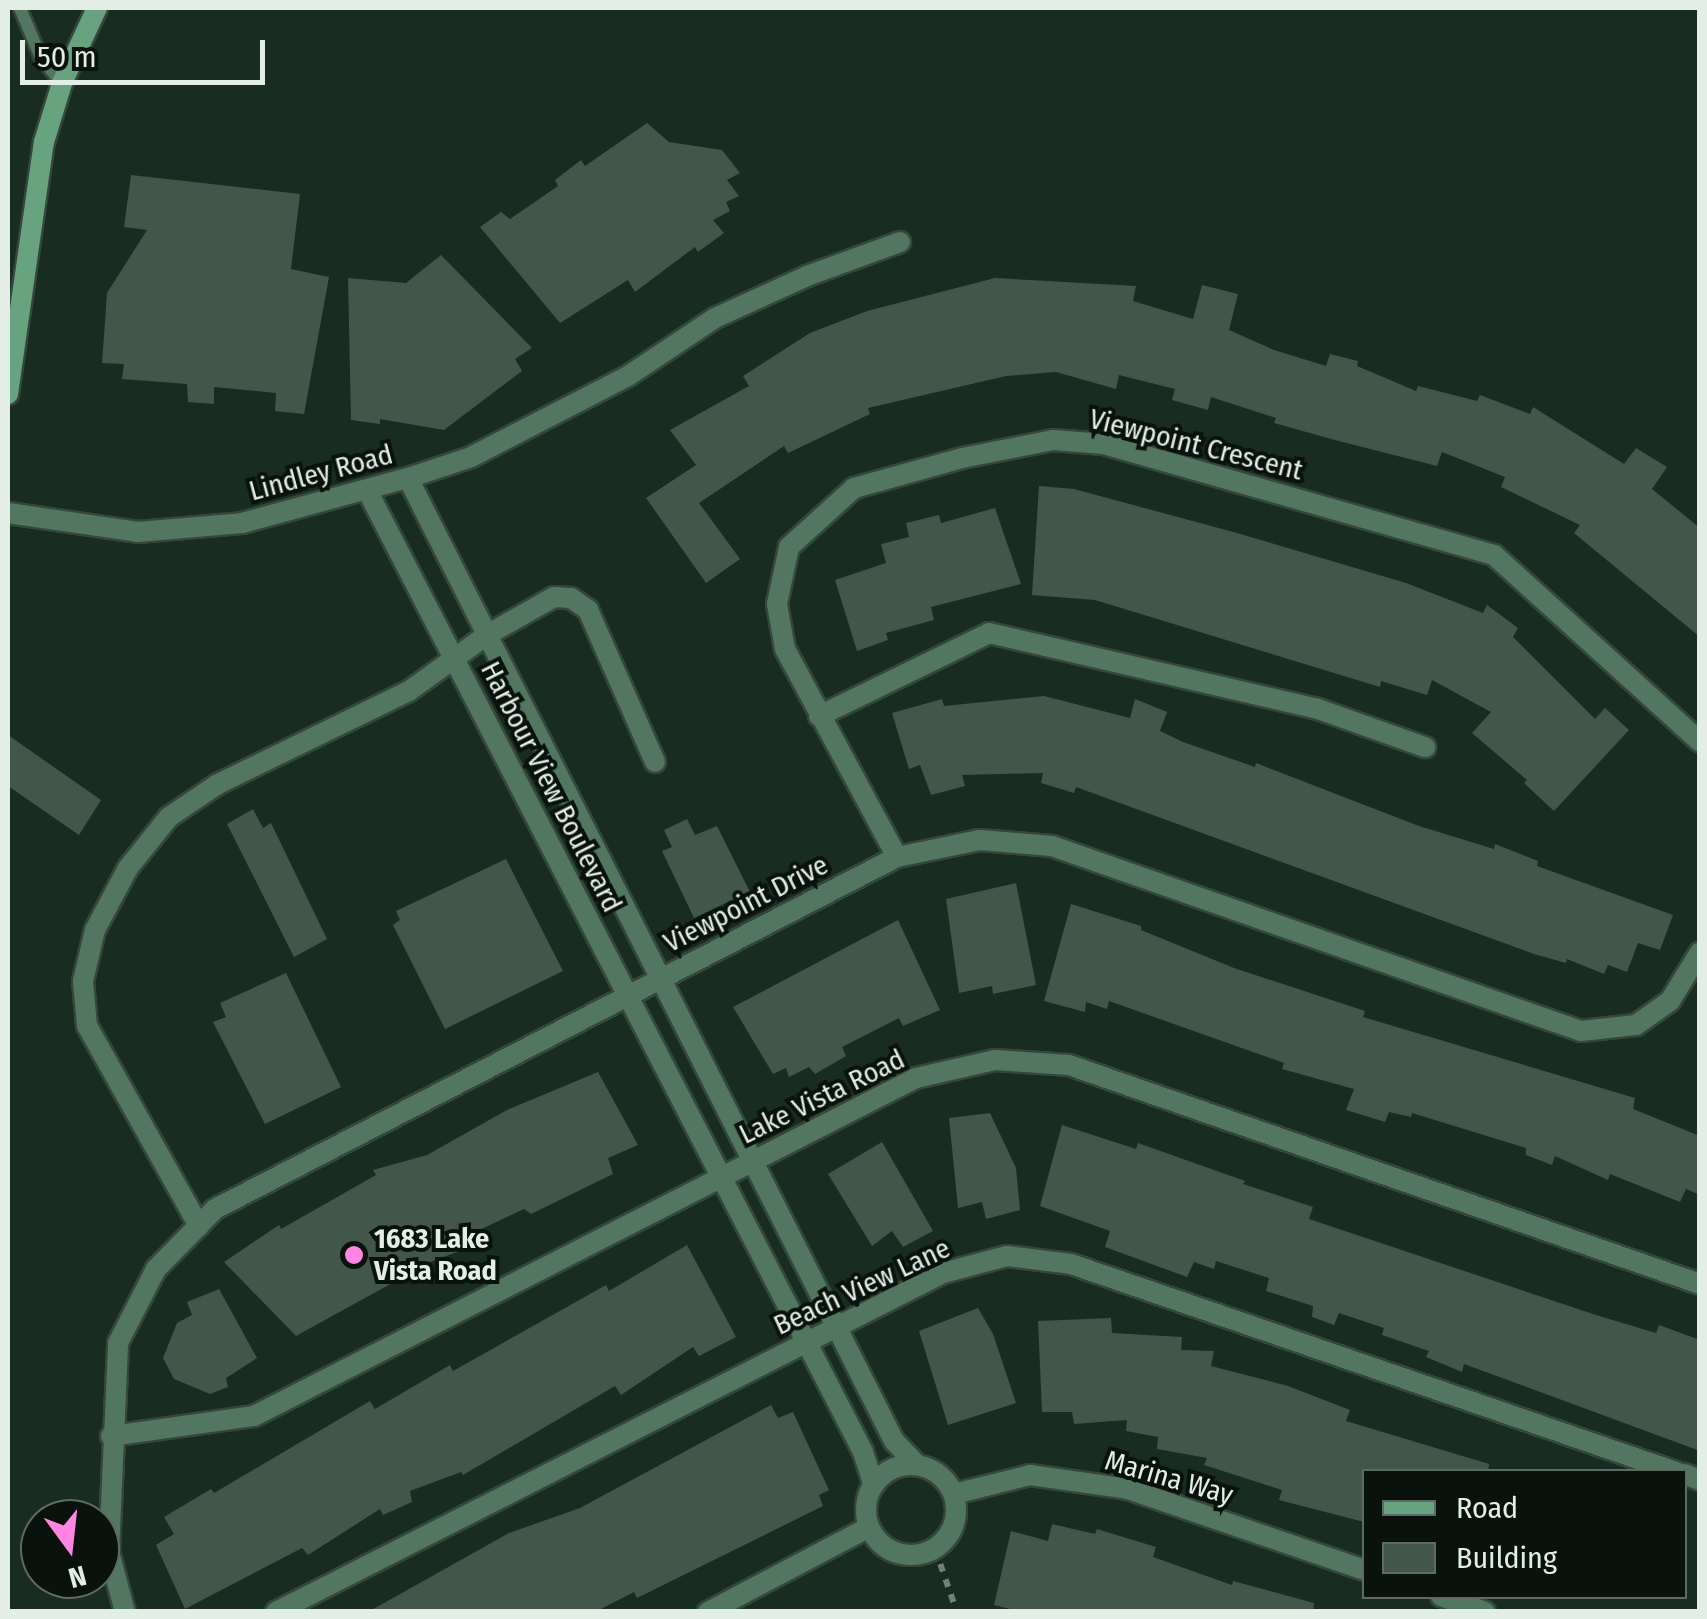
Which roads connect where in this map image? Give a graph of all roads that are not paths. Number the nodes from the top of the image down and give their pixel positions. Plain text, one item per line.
1 (20, 8) edge
2 (97, 8) edge
3 (62, 83) junction
4 (900, 242) dead end
5 (8, 394) edge
6 (408, 478) junction
7 (368, 490) junction
8 (8, 513) edge
9 (487, 634) junction
10 (454, 657) junction
11 (819, 716) junction
12 (1700, 742) edge
13 (1425, 747) dead end
14 (655, 762) dead end
15 (897, 858) junction
16 (1700, 952) edge
17 (661, 979) junction
18 (628, 996) junction
19 (753, 1162) junction
20 (722, 1178) junction
21 (199, 1226) junction
22 (1700, 1284) edge
23 (837, 1327) junction
24 (806, 1342) junction
25 (111, 1436) junction
26 (917, 1465) junction
27 (1667, 1469) edge
28 (874, 1485) junction
29 (954, 1494) junction
30 (869, 1527) junction
31 (1362, 1569) edge
32 (1450, 1599) edge
33 (125, 1612) edge
34 (276, 1612) edge
35 (708, 1612) edge
36 (1485, 1612) edge

1 - 3 lane
2 - 3 street
3 - 5 street
4 - 6 street, Lindley Road
6 - 7 street, Lindley Road
6 - 9 street, Harbour View Boulevard
7 - 8 street, Lindley Road
7 - 10 street, Harbour View Boulevard
9 - 10 street
9 - 14 street
9 - 17 street, Harbour View Boulevard
10 - 18 street, Harbour View Boulevard
10 - 21 street
11 - 12 street, Viewpoint Crescent
11 - 13 street
11 - 15 street, Viewpoint Crescent
15 - 16 street, Viewpoint Drive
15 - 17 street, Viewpoint Drive
17 - 18 street, Viewpoint Drive
17 - 19 street, Harbour View Boulevard
18 - 20 street, Harbour View Boulevard
18 - 21 street, Viewpoint Drive
19 - 20 street, Lake Vista Road
19 - 22 street, Lake Vista Road
19 - 23 street, Harbour View Boulevard
20 - 24 street, Harbour View Boulevard
20 - 25 street, Lake Vista Road
21 - 25 street, Viewpoint Drive
23 - 24 street, Beach View Lane
23 - 26 street, Harbour View Boulevard
23 - 27 street, Beach View Lane
24 - 28 street, Harbour View Boulevard
24 - 34 street, Beach View Lane
25 - 33 street
26 - 28 street
26 - 29 street
28 - 30 street
29 - 30 street
29 - 31 street, Marina Way
30 - 35 street
32 - 36 street

